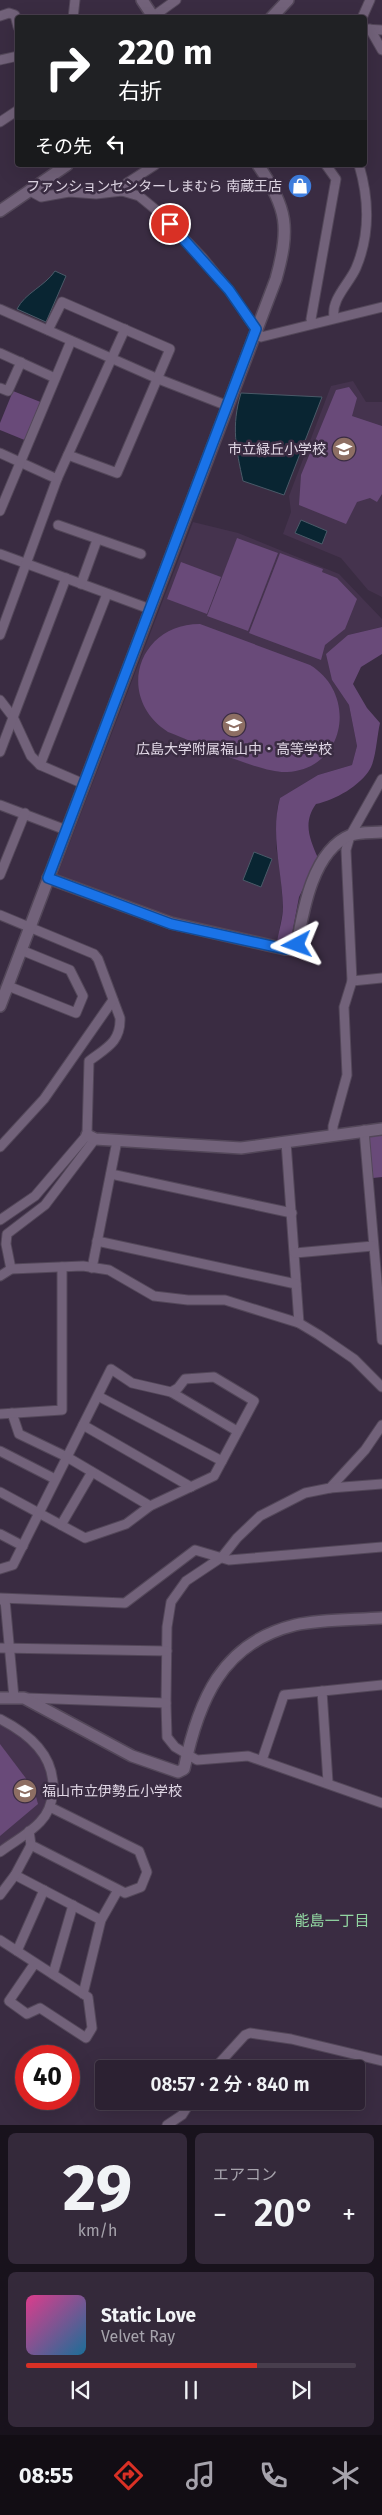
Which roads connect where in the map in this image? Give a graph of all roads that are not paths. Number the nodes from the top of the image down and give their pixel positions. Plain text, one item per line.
1 (75, 0) edge
2 (142, 0) edge
3 (176, 0) edge
4 (288, 0) edge
5 (370, 0) edge
6 (73, 15) edge
7 (152, 15) edge
8 (156, 15) edge
9 (273, 15) edge
10 (363, 15) edge
11 (0, 16) edge
12 (15, 16) edge
13 (368, 29) edge
14 (382, 30) edge
15 (382, 50) edge
16 (15, 57) edge
17 (0, 60) edge
18 (15, 112) edge
19 (0, 122) edge
20 (64, 167) edge
21 (152, 167) edge
22 (259, 167) edge
23 (328, 167) edge
24 (360, 167) edge
25 (30, 191) junction
26 (122, 191) junction
27 (0, 211) edge
28 (382, 307) edge
29 (0, 309) edge
30 (334, 317) junction
31 (313, 324) junction
32 (125, 329) junction
33 (256, 329) junction
34 (48, 330) junction
35 (71, 341) junction
36 (0, 354) edge
37 (111, 358) junction
38 (21, 362) junction
39 (55, 378) junction
40 (156, 378) junction
41 (0, 388) edge
42 (228, 406) junction
43 (0, 453) edge
44 (68, 455) junction
45 (20, 462) junction
46 (57, 479) junction
47 (0, 512) edge
48 (58, 525) dead end
49 (97, 540) junction
50 (0, 554) edge
51 (140, 554) dead end
52 (25, 563) junction
53 (66, 578) junction
54 (81, 584) junction
55 (108, 594) junction
56 (150, 609) junction
57 (0, 635) edge
58 (0, 700) edge
59 (13, 717) junction
60 (0, 752) edge
61 (40, 765) junction
62 (382, 779) edge
63 (84, 784) junction
64 (0, 804) edge
65 (25, 813) junction
66 (66, 830) junction
67 (382, 832) edge
68 (350, 836) junction
69 (0, 875) edge
70 (48, 878) junction
71 (0, 915) edge
72 (30, 927) junction
73 (21, 950) junction
74 (382, 978) edge
75 (352, 981) junction
76 (8, 986) junction
77 (113, 1000) junction
78 (0, 1006) edge
79 (382, 1129) edge
80 (364, 1130) junction
81 (333, 1134) junction
82 (91, 1137) junction
83 (117, 1141) junction
84 (286, 1142) junction
85 (0, 1148) edge
86 (110, 1174) junction
87 (292, 1213) junction
88 (0, 1220) edge
89 (97, 1241) junction
90 (373, 1246) junction
91 (296, 1252) junction
92 (62, 1267) junction
93 (11, 1268) junction
94 (92, 1268) junction
95 (0, 1276) edge
96 (296, 1284) junction
97 (380, 1288) edge
98 (299, 1324) junction
99 (382, 1340) edge
100 (382, 1388) edge
101 (171, 1392) junction
102 (98, 1396) junction
103 (12, 1413) junction
104 (0, 1414) edge
105 (83, 1425) junction
106 (382, 1425) edge
107 (237, 1431) junction
108 (0, 1451) edge
109 (67, 1458) junction
110 (222, 1461) junction
111 (92, 1472) junction
112 (55, 1479) junction
113 (382, 1484) edge
114 (191, 1487) junction
115 (330, 1488) junction
116 (0, 1492) edge
117 (150, 1506) junction
118 (39, 1513) junction
119 (61, 1525) junction
120 (0, 1534) edge
121 (23, 1546) junction
122 (382, 1547) edge
123 (222, 1557) junction
124 (0, 1569) edge
125 (2, 1599) edge
126 (382, 1618) edge
127 (10, 1647) junction
128 (0, 1648) edge
129 (167, 1651) junction
130 (382, 1685) edge
131 (322, 1691) junction
132 (0, 1698) edge
133 (19, 1698) junction
134 (166, 1703) junction
135 (0, 1719) edge
136 (187, 1755) junction
137 (262, 1760) junction
138 (328, 1782) junction
139 (382, 1803) edge
140 (50, 1807) junction
141 (29, 1831) junction
142 (31, 1845) junction
143 (0, 1852) edge
144 (14, 1875) junction
145 (44, 1890) junction
146 (118, 1890) junction
147 (0, 1895) edge
148 (73, 1906) junction
149 (101, 1920) junction
150 (0, 1940) edge
151 (17, 1951) junction
152 (35, 1963) junction
153 (53, 1974) junction
154 (83, 1994) junction
155 (222, 2060) edge
156 (382, 2061) edge
157 (185, 2110) edge
158 (167, 2125) edge

1 - 6 street
2 - 7 street
3 - 8 street
4 - 9 street
5 - 10 street
11 - 12 street
13 - 14 street
13 - 15 street
16 - 17 street
18 - 19 street
20 - 25 street
21 - 26 street
22 - 33 street
23 - 31 street
24 - 30 street
25 - 26 street
25 - 27 street
26 - 33 street
28 - 30 street
29 - 34 street
30 - 31 street
31 - 33 street
32 - 34 street
32 - 37 street
32 - 40 street
33 - 42 street
34 - 35 street
35 - 37 street
35 - 39 street
36 - 38 street
37 - 40 street
37 - 44 street
38 - 39 street
38 - 41 street
39 - 45 street
40 - 42 street
40 - 44 street
42 - 56 street
43 - 45 street
44 - 46 street
45 - 46 street
45 - 47 street
46 - 52 street
48 - 49 street
49 - 51 street
49 - 54 street
50 - 52 street
52 - 53 street
52 - 57 street
53 - 54 street
53 - 59 street
54 - 55 street
55 - 56 street
55 - 61 street
56 - 63 street
58 - 59 street
59 - 60 street
59 - 61 street
61 - 63 street
62 - 68 street
63 - 66 street
64 - 65 street
65 - 66 street
65 - 69 street
66 - 70 street
67 - 68 street
68 - 70 street
68 - 75 street
70 - 72 street
71 - 72 street
72 - 73 street
72 - 77 street
73 - 76 street
73 - 76 street
74 - 75 street
75 - 81 street
76 - 78 street
77 - 82 street
77 - 85 street
79 - 80 street
80 - 81 street
80 - 90 street
81 - 84 street
82 - 83 street
82 - 88 street
82 - 93 street
83 - 84 street
83 - 86 street
84 - 87 street
86 - 87 street
86 - 89 street
87 - 91 street
89 - 94 street
89 - 96 street
90 - 91 street
90 - 97 street
91 - 96 street
92 - 93 street
92 - 94 street
92 - 103 street
93 - 95 street
94 - 98 street
96 - 98 street
97 - 99 street
98 - 100 street
101 - 102 street
101 - 107 street
101 - 107 street
102 - 105 street
102 - 110 street
103 - 104 street
103 - 109 street
105 - 109 street
105 - 114 street
106 - 115 street
107 - 110 street
108 - 112 street
109 - 111 street
109 - 112 street
110 - 114 street
111 - 117 street
111 - 119 street
112 - 118 street
113 - 115 street
114 - 117 street
115 - 123 street
116 - 118 street
117 - 119 street
118 - 119 street
118 - 121 street
120 - 121 street
121 - 124 street
122 - 123 street
123 - 125 street
123 - 129 street
125 - 127 street
126 - 136 street
127 - 128 street
127 - 129 street
127 - 133 street
129 - 134 street
130 - 131 street
131 - 137 street
131 - 138 street
132 - 133 street
133 - 134 street
133 - 136 street
134 - 136 street
135 - 140 street
136 - 137 street
137 - 138 street
138 - 139 street
140 - 141 street
140 - 146 street
141 - 142 street
141 - 143 street
142 - 144 street
142 - 146 street
144 - 145 street
144 - 147 street
145 - 148 street
145 - 151 street
146 - 149 street
148 - 149 street
148 - 153 street
149 - 154 street
150 - 151 street
151 - 152 street
152 - 153 street
152 - 154 street
153 - 154 street
155 - 156 street
157 - 158 street

